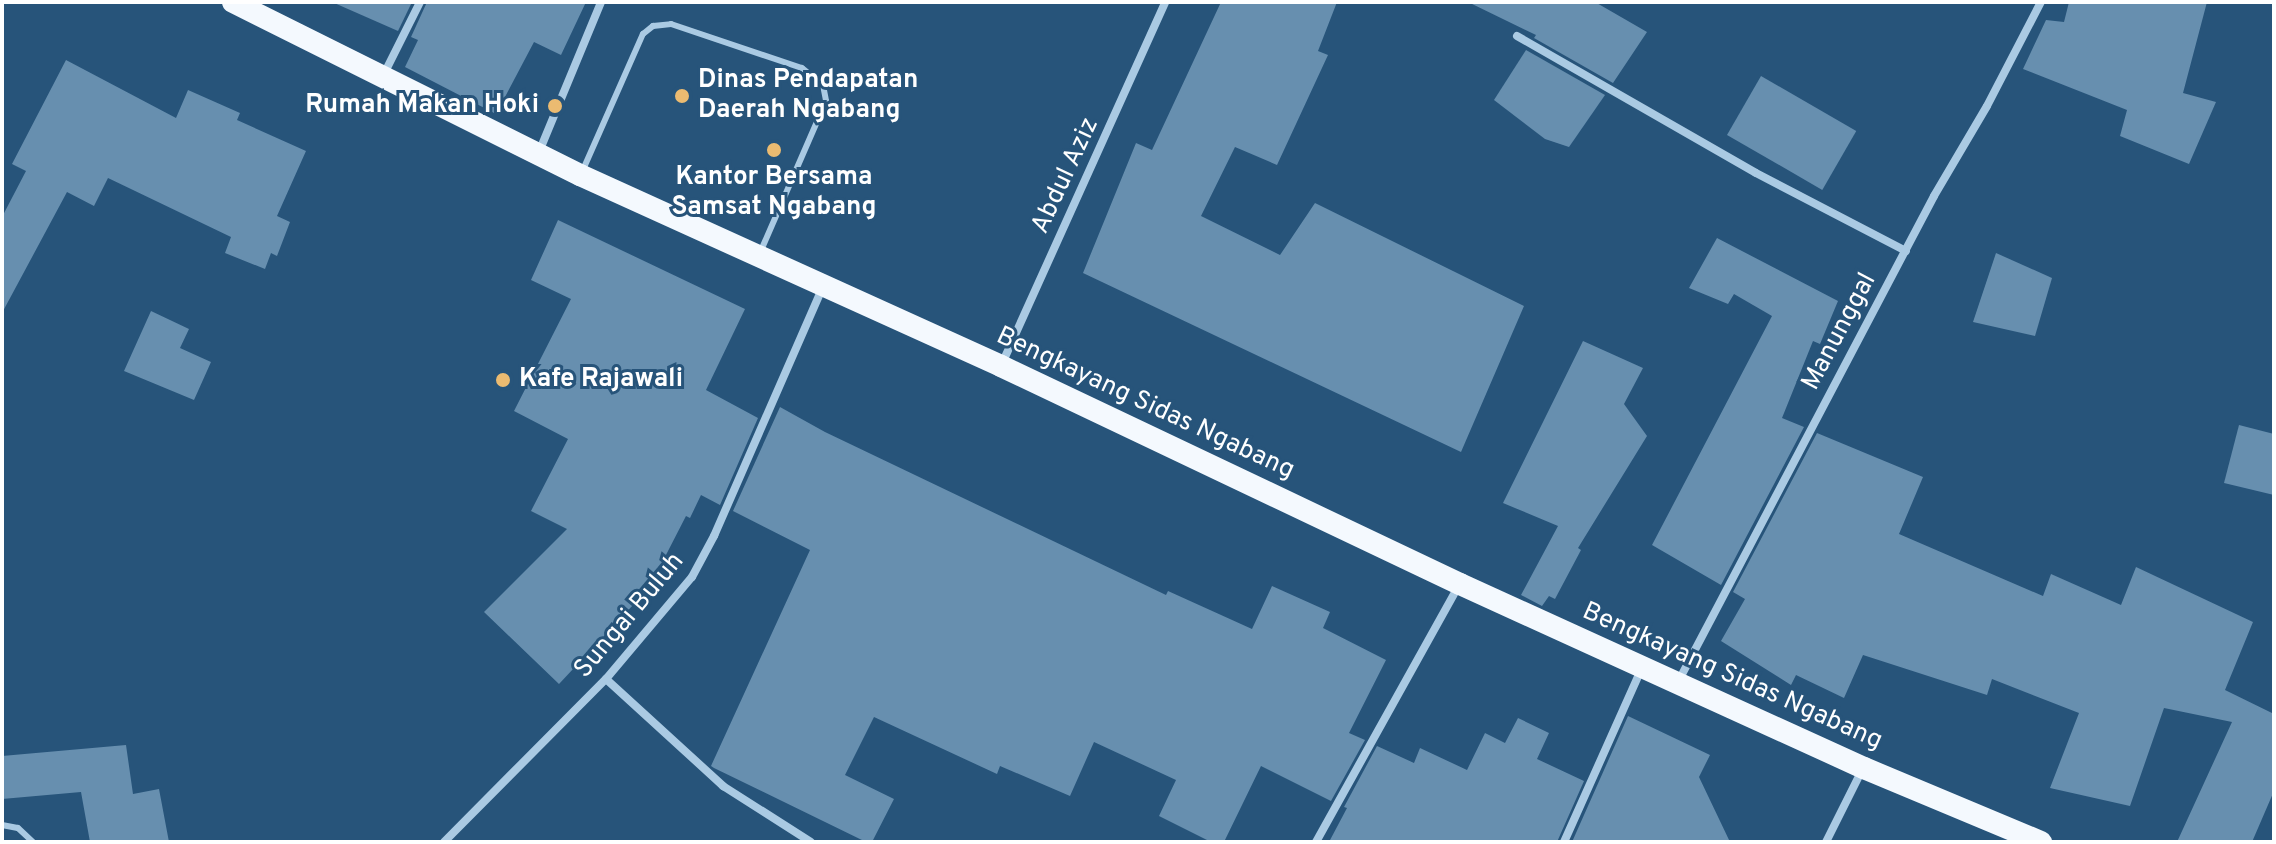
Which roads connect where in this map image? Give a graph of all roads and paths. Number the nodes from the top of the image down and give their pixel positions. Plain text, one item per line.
1 (233, 2) edge
2 (420, 2) edge
3 (601, 2) edge
4 (1165, 2) edge
5 (2041, 2) edge
6 (1517, 36) dead end
7 (383, 74) junction
8 (539, 153) junction
9 (580, 175) junction
10 (1906, 251) junction
11 (758, 257) junction
12 (823, 286) junction
13 (1001, 366) junction
14 (1460, 584) junction
15 (1642, 667) junction
16 (606, 679) junction
17 (1677, 683) junction
18 (1864, 768) junction
19 (2, 825) edge
20 (33, 842) edge
21 (444, 842) edge
22 (811, 842) edge
23 (1316, 842) edge
24 (1564, 842) edge
25 (1826, 842) edge
26 (2041, 842) edge

1 - 7 highway, Bengkayang Sidas Ngabang
2 - 7 street
3 - 8 street
4 - 13 street, Abdul Aziz
5 - 10 street, Manunggal
6 - 10 street
7 - 8 highway, Bengkayang Sidas Ngabang
8 - 9 highway, Bengkayang Sidas Ngabang
9 - 11 highway, Bengkayang Sidas Ngabang
9 - 11 lane
10 - 17 street, Manunggal
11 - 12 highway, Bengkayang Sidas Ngabang
12 - 13 highway, Bengkayang Sidas Ngabang
12 - 16 street, Sungai Buluh
13 - 14 highway, Bengkayang Sidas Ngabang
14 - 15 highway, Bengkayang Sidas Ngabang
14 - 23 street
15 - 17 highway, Bengkayang Sidas Ngabang
15 - 24 street
16 - 21 street, Sungai Buluh
16 - 22 street
17 - 18 highway, Bengkayang Sidas Ngabang
18 - 25 street
18 - 26 highway, Bengkayang Sidas Ngabang
19 - 20 lane

